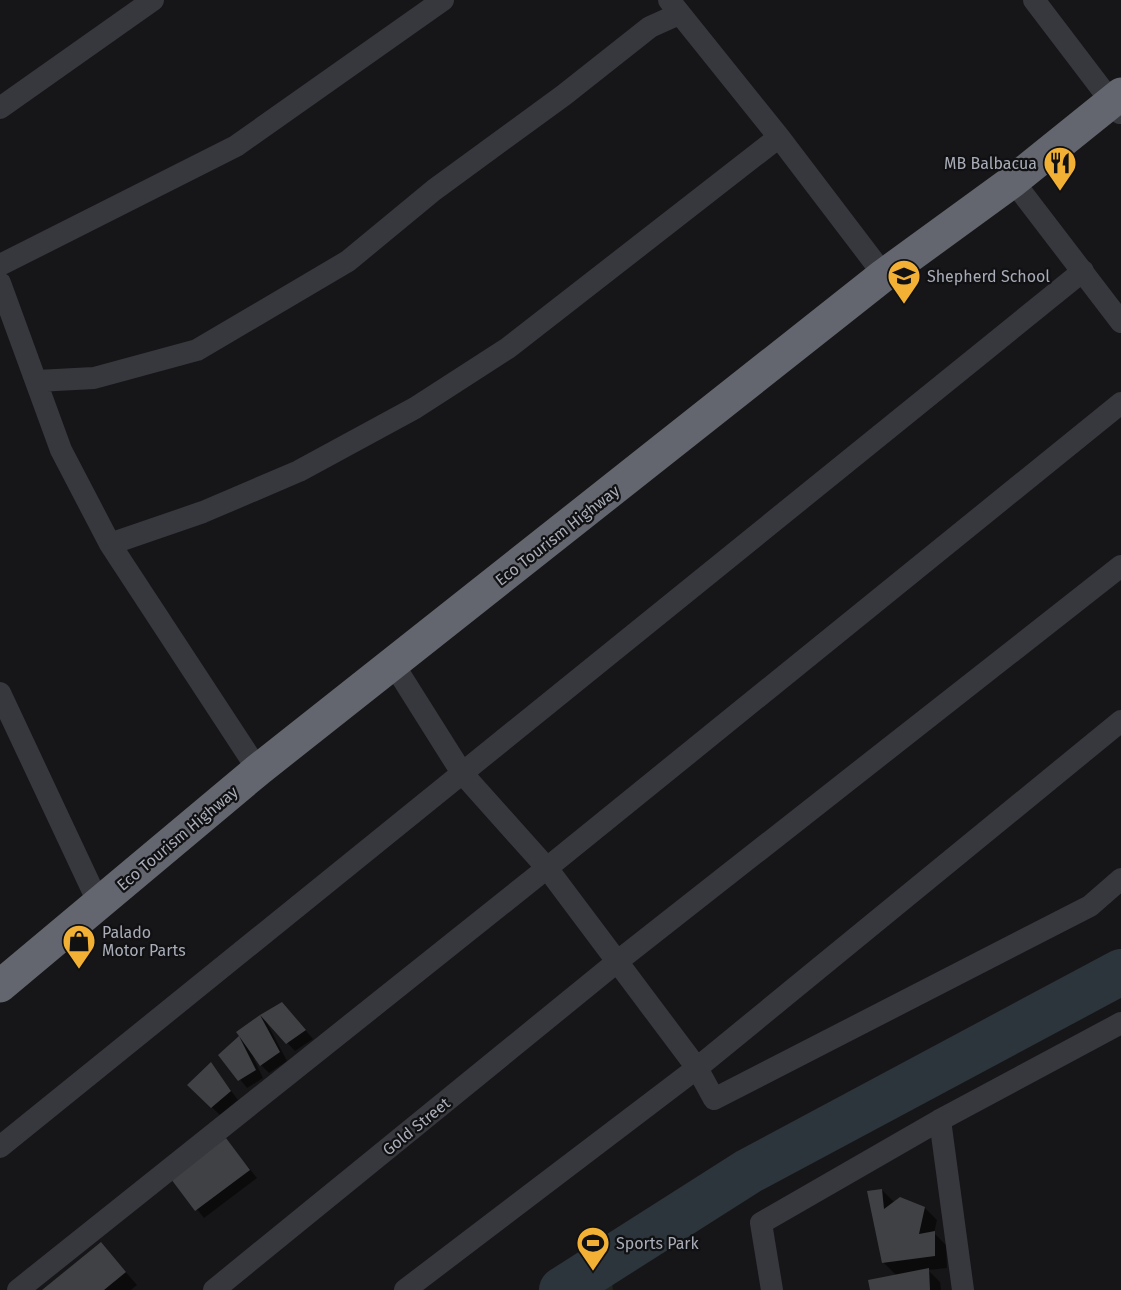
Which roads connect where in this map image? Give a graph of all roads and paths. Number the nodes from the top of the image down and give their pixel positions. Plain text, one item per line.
1 (153, 0) edge
2 (443, 0) edge
3 (1034, 0) edge
4 (674, 7) edge
5 (1118, 103) edge
6 (0, 108) edge
7 (779, 137) junction
8 (1013, 182) junction
9 (0, 265) edge
10 (1083, 271) junction
11 (884, 275) junction
12 (0, 283) edge
13 (1121, 322) edge
14 (37, 381) junction
15 (1121, 403) edge
16 (110, 544) junction
17 (1121, 566) edge
18 (394, 665) junction
19 (0, 693) edge
20 (1121, 721) edge
21 (8, 733) edge
22 (258, 770) junction
23 (462, 773) junction
24 (547, 868) junction
25 (1121, 879) edge
26 (99, 904) junction
27 (618, 961) junction
28 (0, 986) edge
29 (1121, 1023) edge
30 (697, 1068) junction
31 (940, 1120) junction
32 (0, 1147) edge
33 (18, 1290) edge
34 (214, 1290) edge
35 (405, 1290) edge
36 (772, 1290) edge
37 (963, 1290) edge

1 - 6 street
2 - 9 street
3 - 5 street
4 - 7 street
4 - 14 street
5 - 8 highway, Eco Tourism Highway
7 - 11 street
7 - 16 street
8 - 10 street
8 - 11 highway, Eco Tourism Highway
10 - 13 street
10 - 23 street
11 - 18 highway, Eco Tourism Highway
12 - 14 street
14 - 16 street
15 - 24 street
16 - 22 street
17 - 27 street, Gold Street
18 - 22 highway, Eco Tourism Highway
18 - 23 street
19 - 21 street
20 - 30 street
21 - 26 street
22 - 26 highway, Eco Tourism Highway
23 - 24 street
23 - 32 street
24 - 27 street
24 - 33 street
25 - 30 street
26 - 28 highway, Eco Tourism Highway
27 - 30 street
27 - 34 street, Gold Street
29 - 31 street
30 - 35 street
31 - 36 street
31 - 37 street

